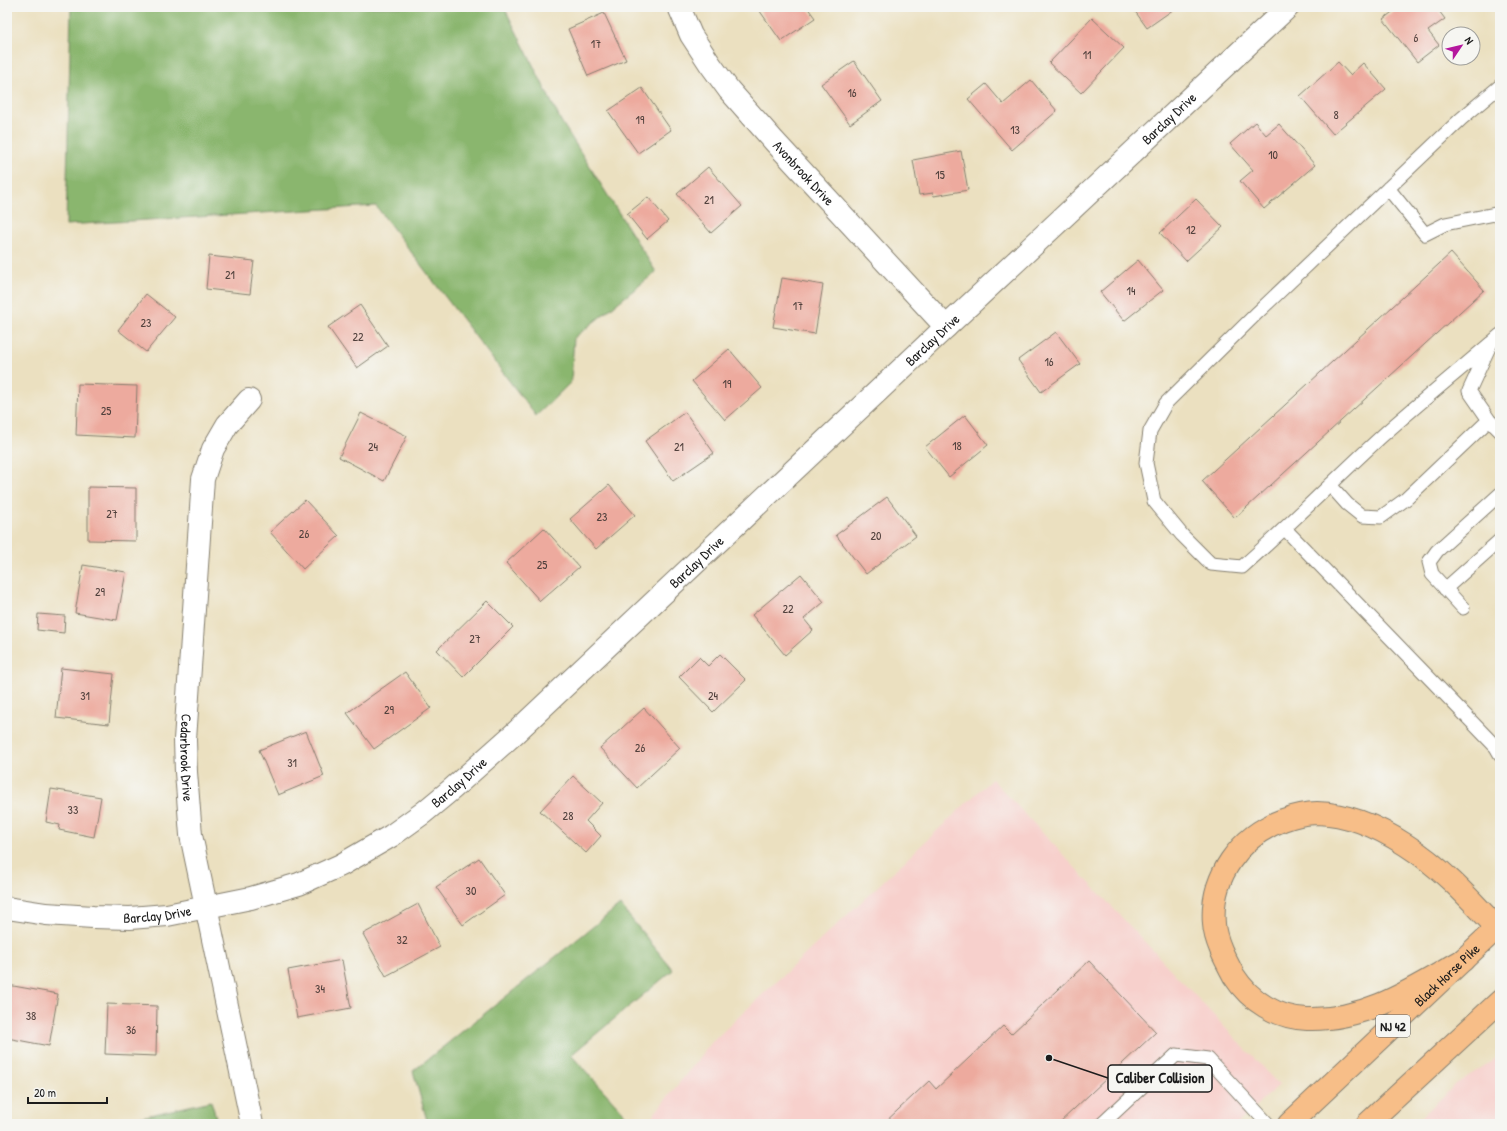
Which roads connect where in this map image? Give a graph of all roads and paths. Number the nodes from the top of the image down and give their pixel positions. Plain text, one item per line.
1 (679, 7) edge
2 (1288, 7) edge
3 (1500, 86) edge
4 (1388, 188) junction
5 (1500, 213) edge
6 (946, 326) junction
7 (1495, 339) edge
8 (249, 400) dead end
9 (1489, 420) junction
10 (1500, 431) edge
11 (1330, 485) junction
12 (1500, 494) edge
13 (1285, 529) junction
14 (1499, 542) edge
15 (1446, 589) junction
16 (1463, 608) dead end
17 (1500, 754) edge
18 (7, 908) edge
19 (206, 908) junction
20 (1498, 927) edge
21 (1463, 960) junction
22 (1500, 1001) edge
23 (252, 1124) edge
24 (1102, 1124) edge
25 (1268, 1124) edge
26 (1289, 1124) edge
27 (1367, 1124) edge

1 - 6 street, Avonbrook Drive
2 - 6 street, Barclay Drive
3 - 4 lane
4 - 5 lane
4 - 13 lane
6 - 19 street, Barclay Drive
7 - 9 lane
7 - 11 lane
8 - 19 street, Cedarbrook Drive
9 - 10 lane
9 - 11 lane
11 - 13 lane
12 - 15 lane
13 - 17 lane
14 - 15 lane
15 - 16 lane
18 - 19 street, Barclay Drive
19 - 23 street, Cedarbrook Drive
20 - 21 highway, Black Horse Pike / NJ 42
20 - 21 highway
21 - 26 highway, Black Horse Pike / NJ 42
22 - 27 highway
24 - 25 lane

